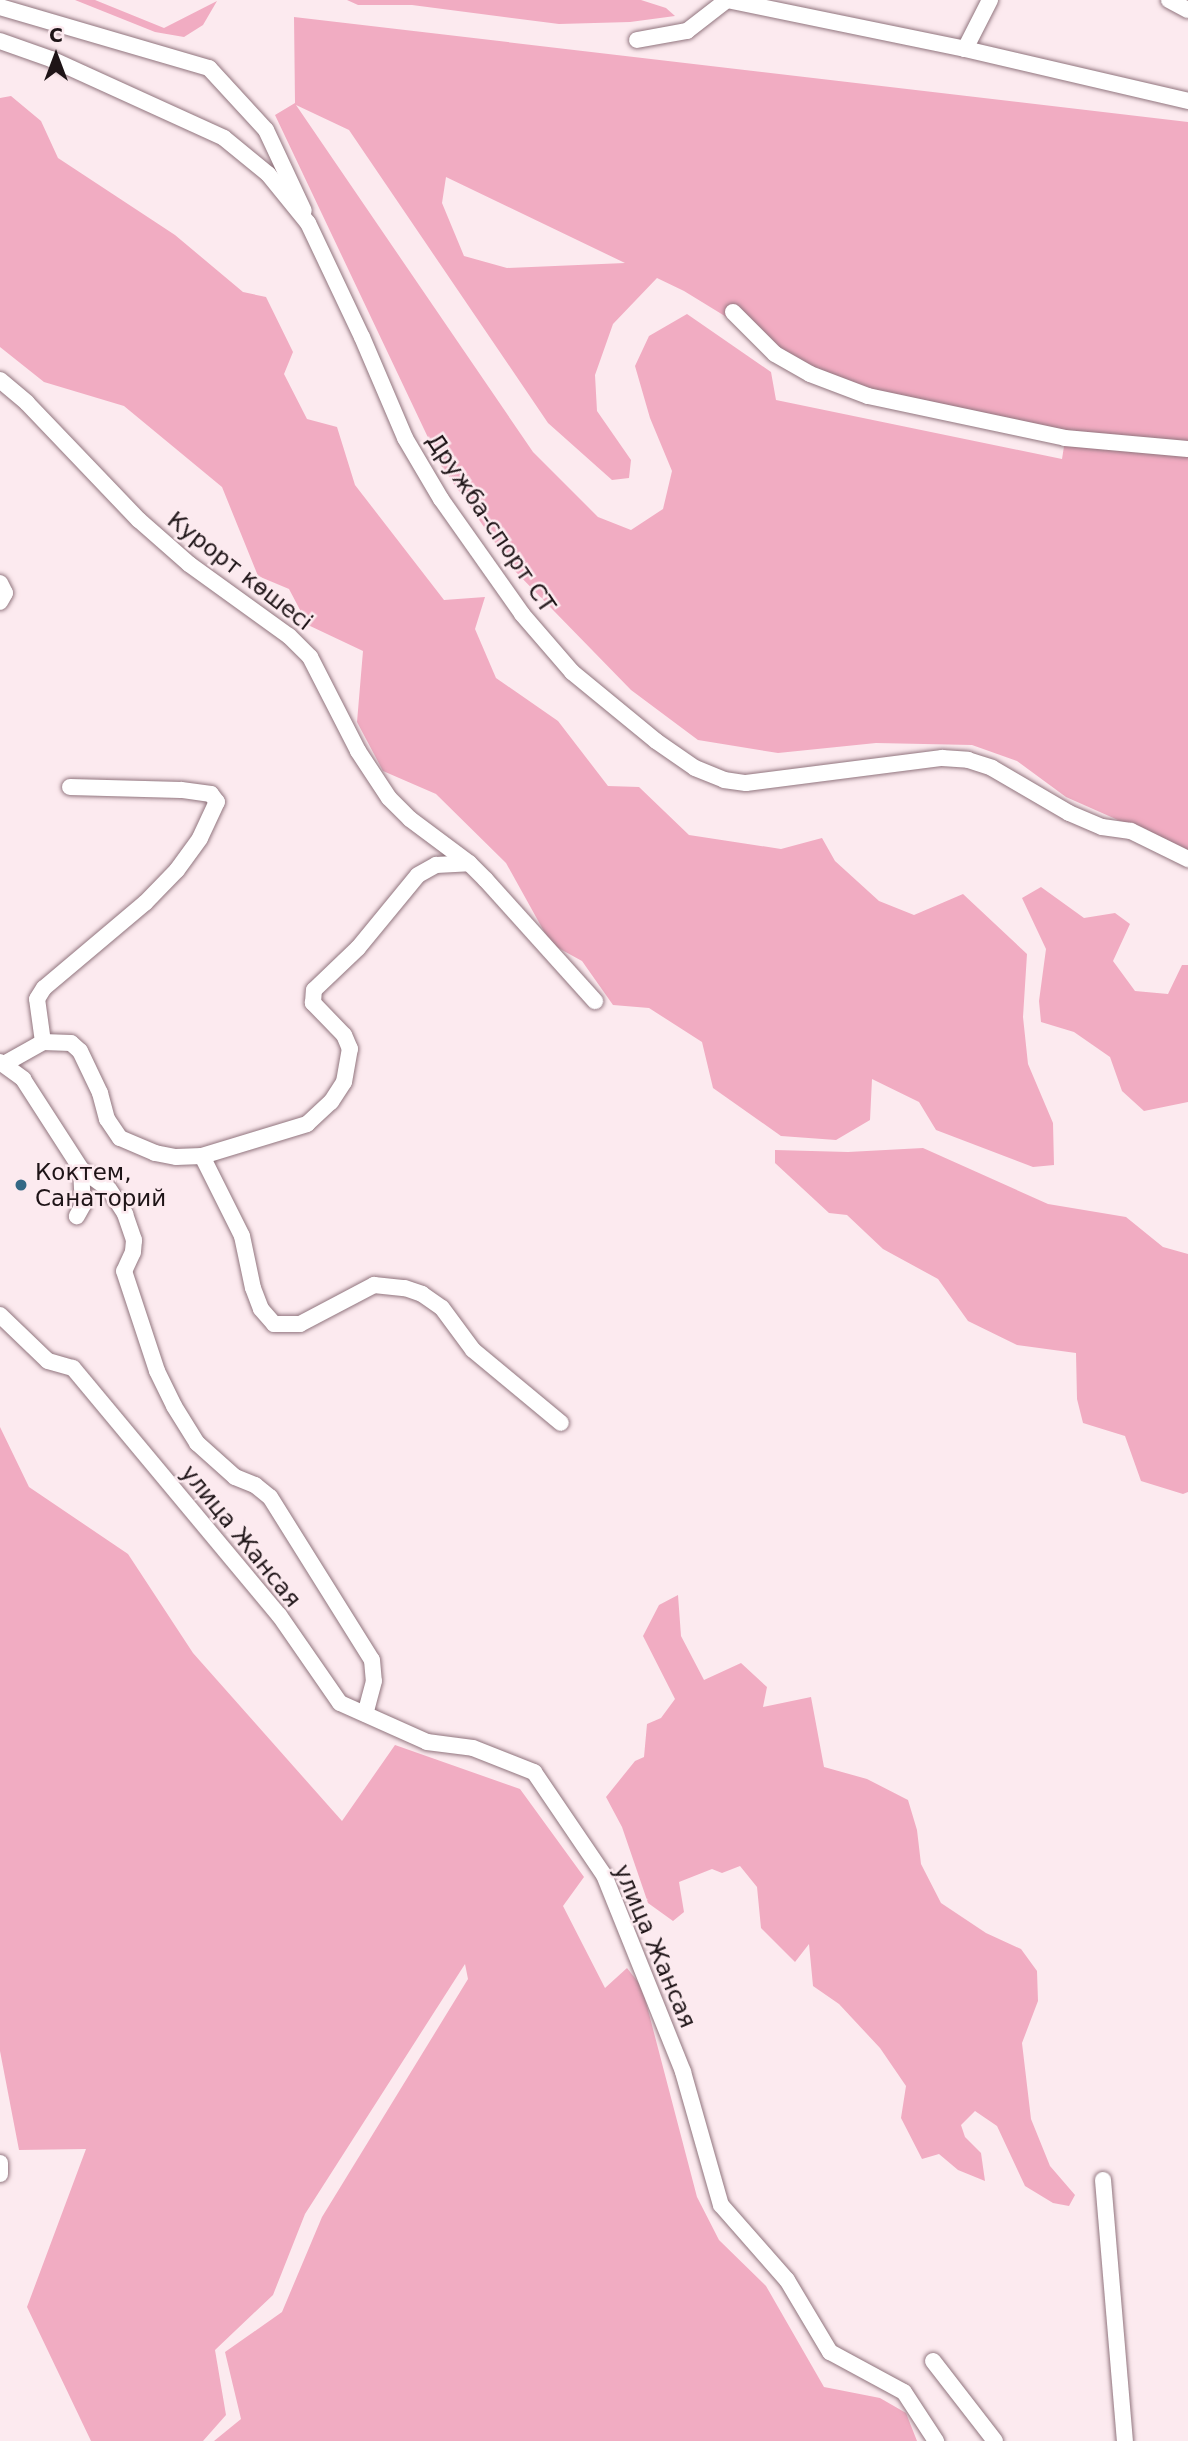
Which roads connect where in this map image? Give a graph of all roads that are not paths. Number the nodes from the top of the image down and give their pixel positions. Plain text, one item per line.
1 (727, 0) edge
2 (990, 0) edge
3 (1169, 0) edge
4 (0, 7) edge
5 (1188, 10) edge
6 (636, 40) dead end
7 (0, 41) edge
8 (965, 49) junction
9 (1188, 101) edge
10 (308, 223) junction
11 (733, 312) dead end
12 (0, 380) edge
13 (1188, 449) edge
14 (0, 583) edge
15 (0, 602) edge
16 (70, 787) dead end
17 (1188, 859) edge
18 (469, 863) junction
19 (595, 1001) dead end
20 (43, 1042) junction
21 (2, 1063) edge
22 (202, 1156) junction
23 (81, 1169) junction
24 (77, 1216) dead end
25 (0, 1315) edge
26 (561, 1423) dead end
27 (365, 1714) junction
28 (0, 2163) edge
29 (0, 2174) edge
30 (1103, 2180) dead end
31 (933, 2361) dead end
32 (936, 2441) edge
33 (995, 2441) edge
34 (1125, 2441) edge

1 - 6 street
1 - 8 street
2 - 8 street
3 - 5 street
4 - 10 street
7 - 10 street, Дружба-спорт СТ
8 - 9 street
10 - 17 street, Дружба-спорт СТ
11 - 13 street
12 - 18 street, Курорт көшесі
14 - 15 street
16 - 20 street
18 - 19 street, Курорт көшесі
18 - 22 street
20 - 21 street
20 - 22 street
21 - 23 street
22 - 26 street
23 - 24 street
23 - 27 street
25 - 27 street, улица Жансая
27 - 32 street, улица Жансая
28 - 29 street
30 - 34 street
31 - 33 street

